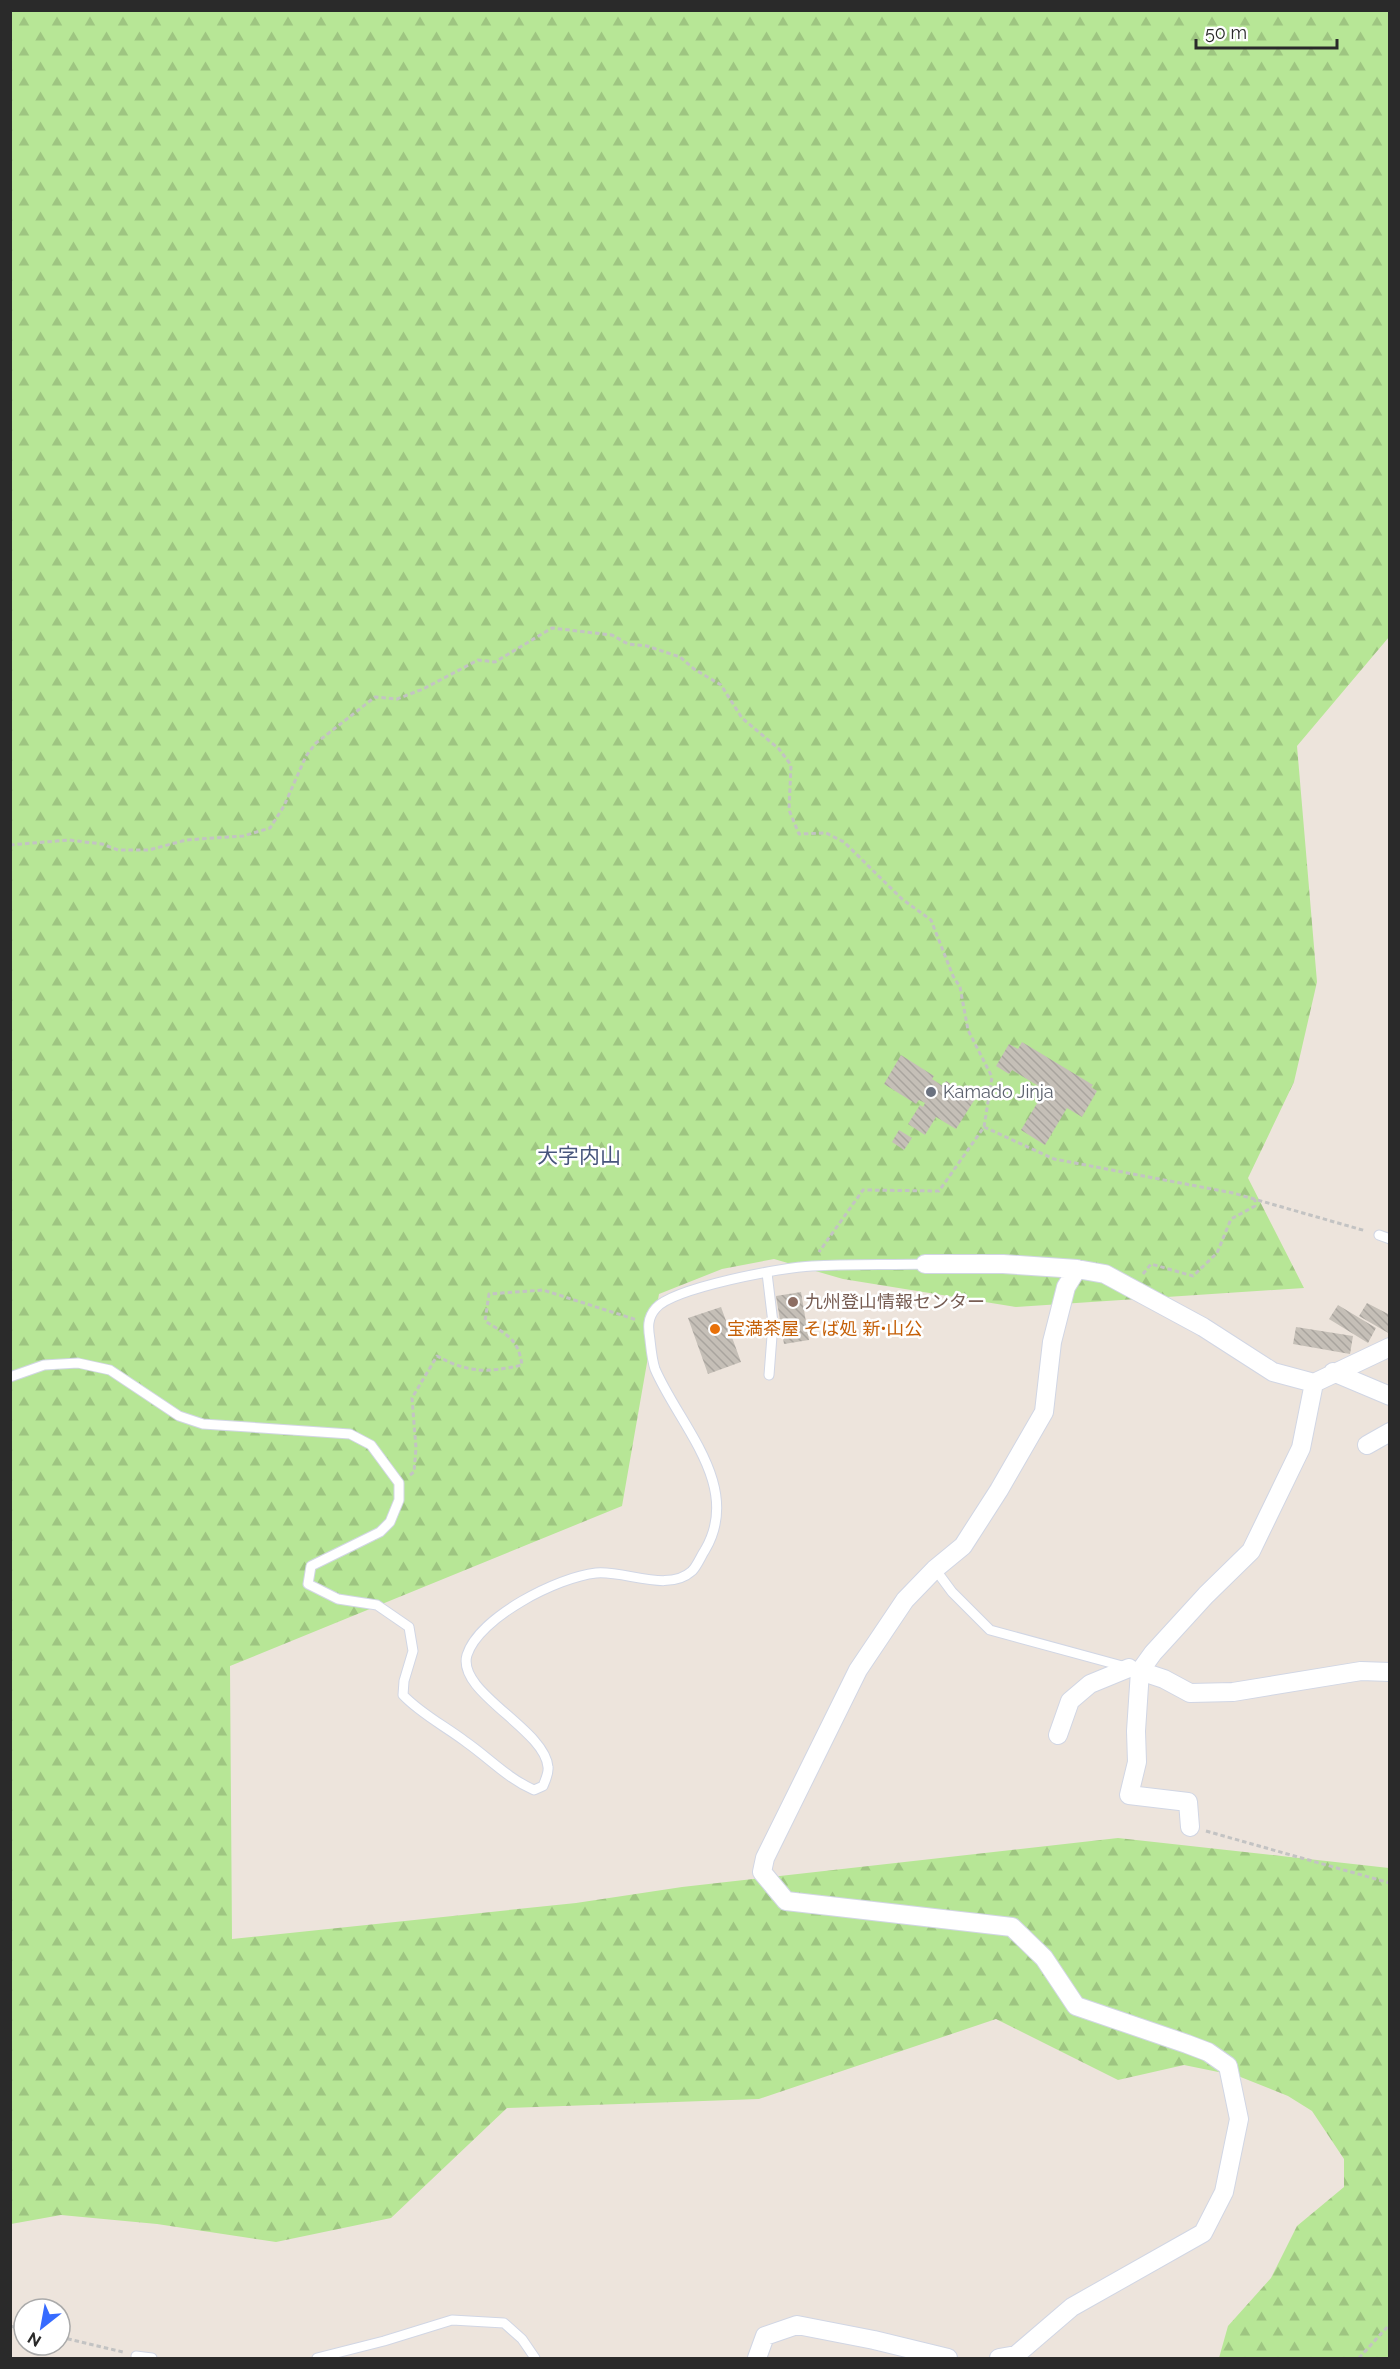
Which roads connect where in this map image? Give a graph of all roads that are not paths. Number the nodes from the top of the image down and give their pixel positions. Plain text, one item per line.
1 (1379, 1235) road end
2 (1389, 1239) edge
3 (925, 1264) joint
4 (1077, 1269) junction
5 (767, 1274) junction
6 (1389, 1347) edge
7 (1333, 1372) junction
8 (769, 1375) dead end
9 (10, 1377) edge
10 (1314, 1383) junction
11 (1389, 1396) edge
12 (1389, 1432) edge
13 (1367, 1445) dead end
14 (935, 1569) junction
15 (1135, 1670) junction
16 (1389, 1672) edge
17 (1058, 1734) dead end
18 (1190, 1827) road end
19 (136, 2356) road end
20 (152, 2358) edge
21 (317, 2358) edge
22 (535, 2358) edge
23 (757, 2358) edge
24 (948, 2358) edge
25 (999, 2358) edge

1 - 2 lane
3 - 4 street
3 - 5 lane
4 - 10 street
4 - 14 street
5 - 8 lane
5 - 9 lane
6 - 7 street
7 - 10 street
7 - 11 street
10 - 15 street
12 - 13 street
14 - 15 lane
14 - 25 street
15 - 16 street
15 - 17 street
15 - 18 street
19 - 20 lane
21 - 22 lane
23 - 24 street

